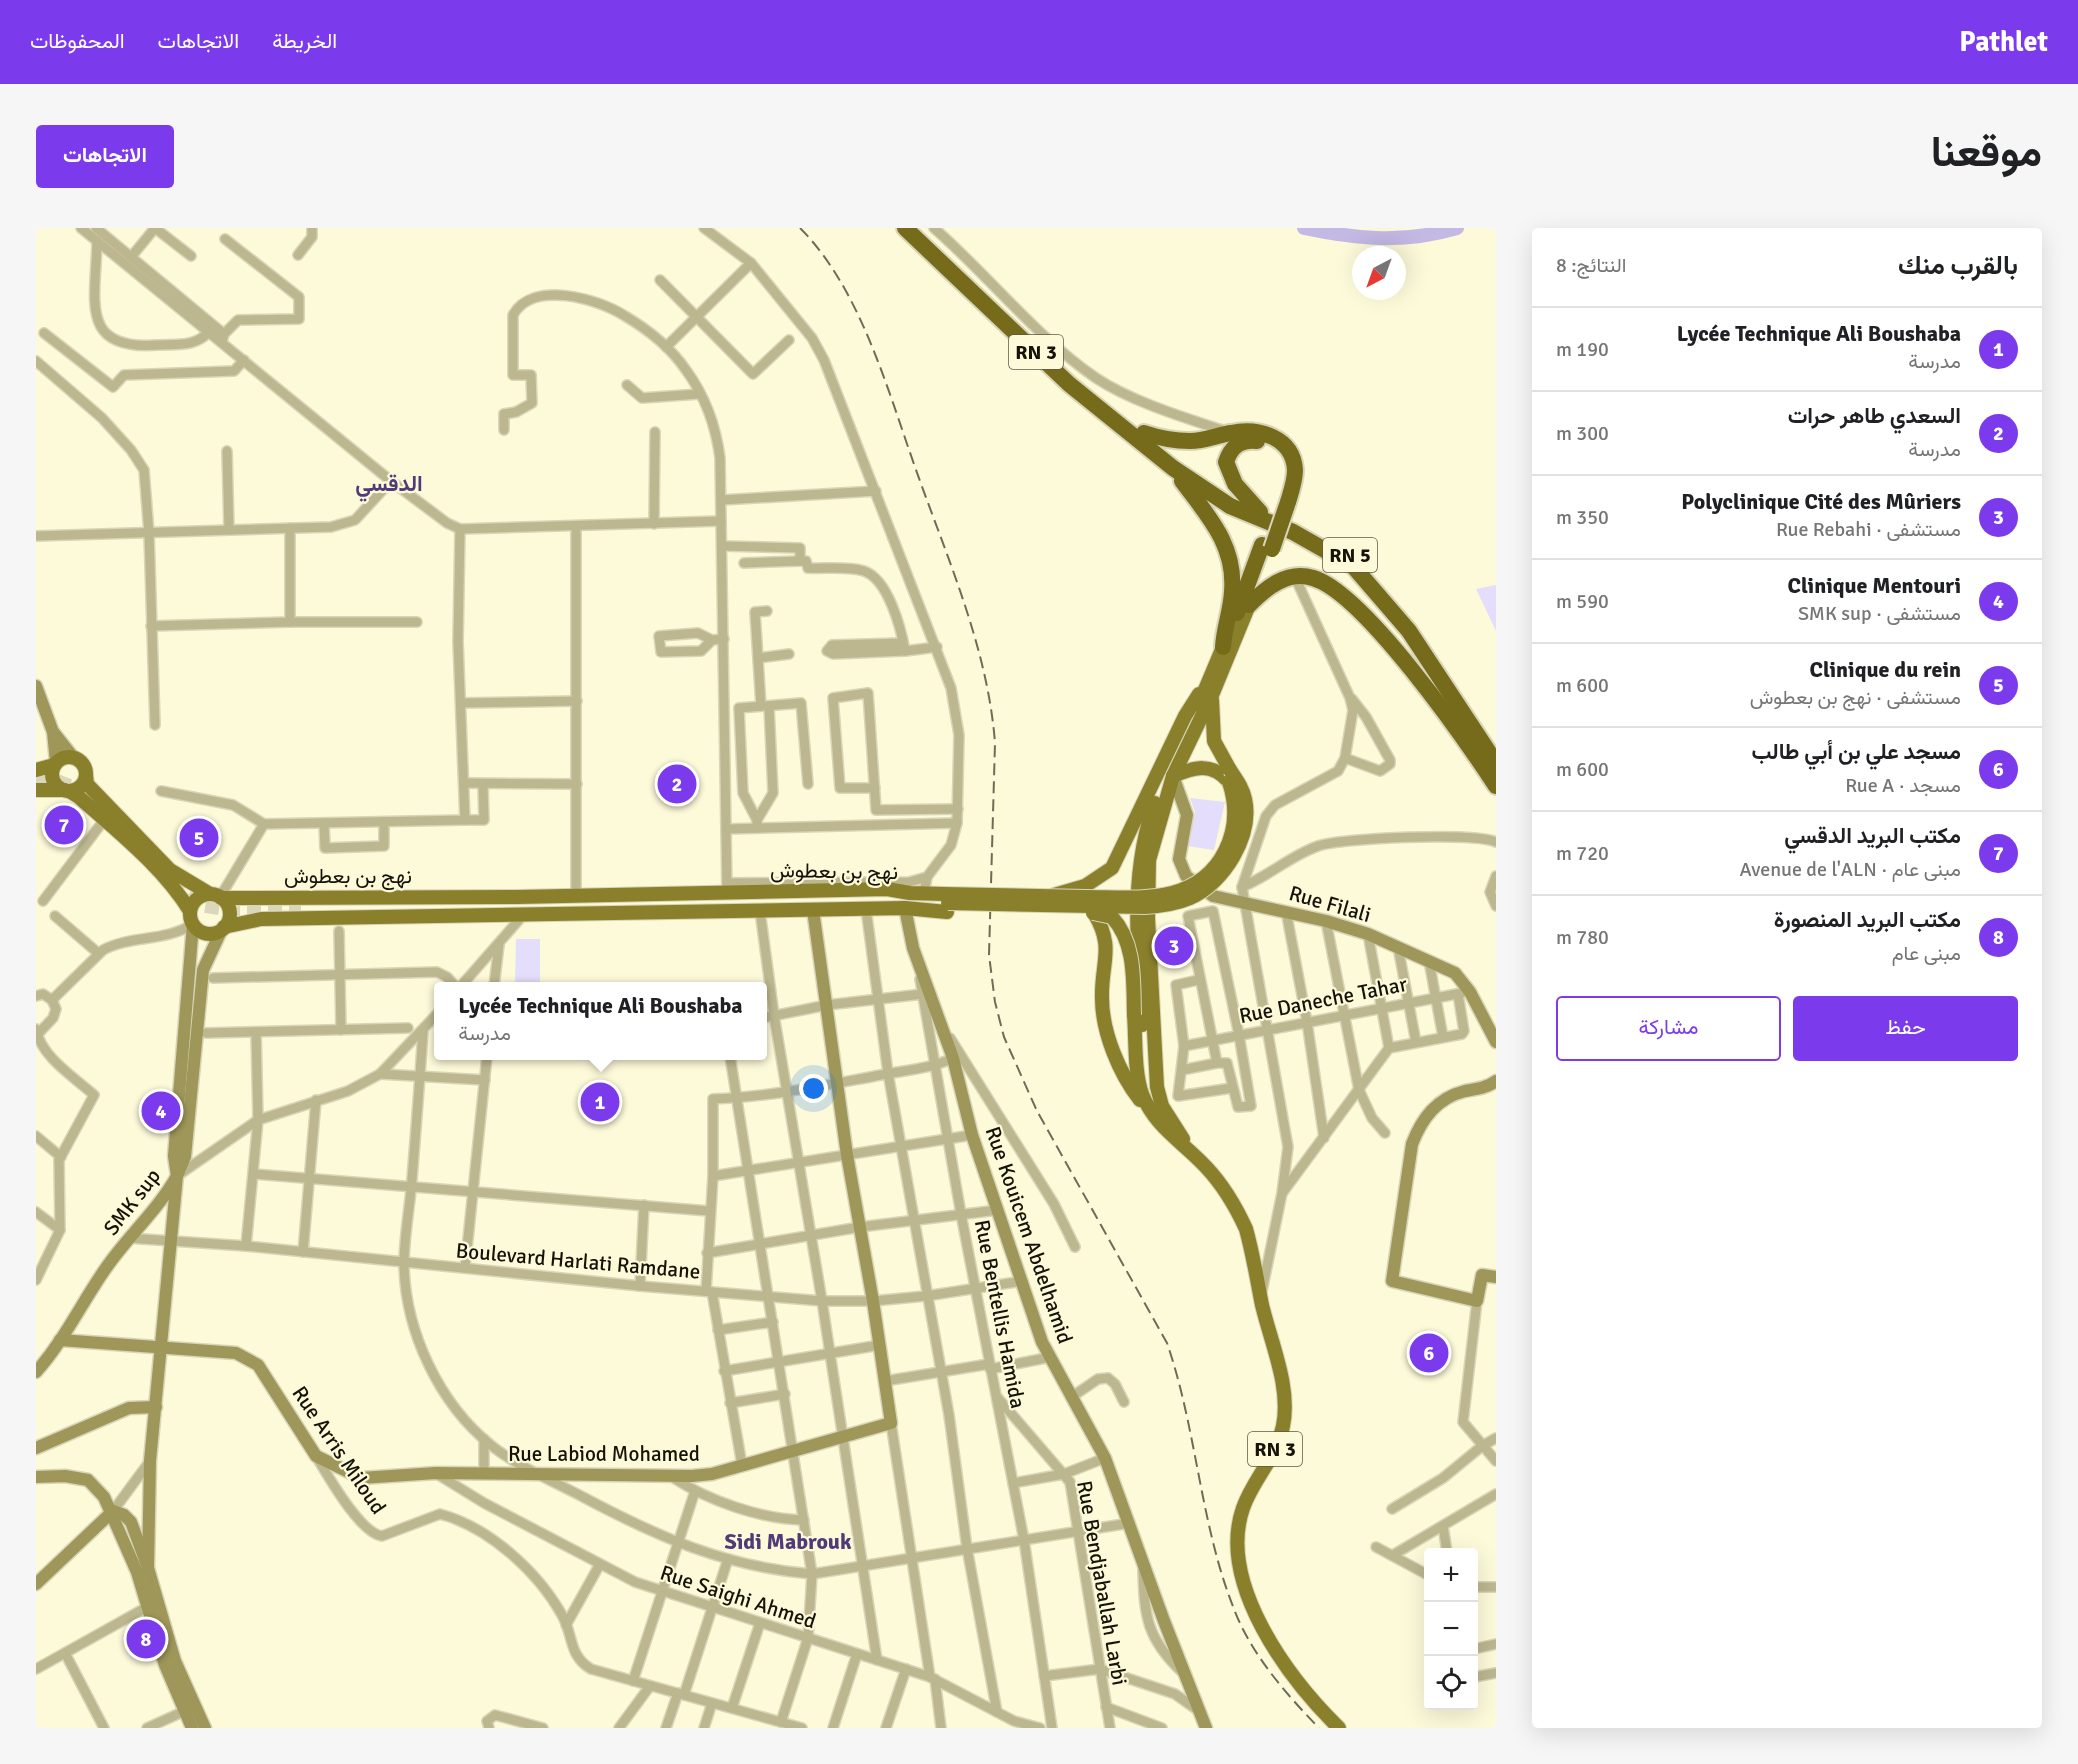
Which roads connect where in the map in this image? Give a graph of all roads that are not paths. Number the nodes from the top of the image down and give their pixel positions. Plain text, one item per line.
1 (81, 228) edge
2 (96, 228) edge
3 (155, 228) edge
4 (312, 228) edge
5 (704, 228) edge
6 (905, 228) edge
7 (917, 228) edge
8 (934, 228) edge
9 (225, 239) dead end
10 (97, 241) junction
11 (191, 255) dead end
12 (298, 255) dead end
13 (131, 257) junction
14 (751, 263) junction
15 (660, 280) dead end
16 (696, 317) junction
17 (210, 332) junction
18 (44, 333) dead end
19 (223, 338) junction
20 (789, 340) dead end
21 (666, 347) junction
22 (244, 360) junction
23 (36, 361) edge
24 (627, 385) dead end
25 (699, 394) junction
26 (504, 430) dead end
27 (655, 432) dead end
28 (1144, 433) junction
29 (1230, 433) junction
30 (228, 451) dead end
31 (1173, 468) junction
32 (391, 481) junction
33 (876, 490) junction
34 (721, 500) junction
35 (1284, 501) junction
36 (1260, 512) junction
37 (721, 521) junction
38 (654, 524) junction
39 (576, 526) junction
40 (290, 528) junction
41 (460, 529) junction
42 (230, 530) junction
43 (149, 533) junction
44 (36, 536) edge
45 (722, 546) junction
46 (1267, 547) junction
47 (800, 561) junction
48 (744, 563) dead end
49 (1295, 577) junction
50 (1249, 605) junction
51 (767, 611) dead end
52 (290, 622) junction
53 (417, 622) dead end
54 (152, 626) junction
55 (724, 639) junction
56 (712, 640) junction
57 (904, 647) junction
58 (937, 647) junction
59 (1223, 647) junction
60 (861, 649) dead end
61 (789, 654) dead end
62 (758, 658) junction
63 (1208, 678) junction
64 (36, 689) edge
65 (1212, 695) junction
66 (1350, 698) junction
67 (577, 701) junction
68 (461, 703) junction
69 (765, 706) junction
70 (155, 725) dead end
71 (53, 732) junction
72 (1496, 744) edge
73 (73, 757) junction
74 (1345, 758) junction
75 (1496, 763) edge
76 (55, 764) junction
77 (36, 770) edge
78 (86, 775) junction
79 (1173, 776) junction
80 (1229, 776) junction
81 (464, 783) junction
82 (483, 784) junction
83 (577, 784) junction
84 (808, 784) dead end
85 (1496, 786) edge
86 (874, 788) junction
87 (36, 790) edge
88 (161, 791) dead end
89 (72, 795) junction
90 (1184, 807) junction
91 (958, 809) junction
92 (1162, 810) junction
93 (104, 820) junction
94 (465, 820) junction
95 (384, 822) junction
96 (324, 823) junction
97 (264, 824) junction
98 (757, 824) junction
99 (957, 824) junction
100 (726, 829) junction
101 (1496, 842) edge
102 (1496, 876) edge
103 (927, 878) junction
104 (727, 887) junction
105 (910, 893) junction
106 (924, 893) junction
107 (1242, 894) junction
108 (576, 895) junction
109 (217, 896) junction
110 (1052, 896) junction
111 (43, 901) dead end
112 (947, 903) junction
113 (1496, 906) edge
114 (904, 908) junction
115 (863, 909) junction
116 (760, 910) junction
117 (812, 910) junction
118 (1286, 911) junction
119 (1094, 913) junction
120 (524, 914) junction
121 (55, 916) dead end
122 (192, 920) junction
123 (1326, 921) junction
124 (223, 928) junction
125 (339, 931) dead end
126 (1368, 934) junction
127 (499, 945) junction
128 (1398, 946) junction
129 (98, 953) junction
130 (1429, 961) junction
131 (340, 973) junction
132 (213, 978) dead end
133 (1198, 980) junction
134 (451, 982) edge
135 (466, 982) edge
136 (495, 982) edge
137 (926, 992) junction
138 (1464, 993) junction
139 (36, 996) edge
140 (1435, 997) junction
141 (878, 999) junction
142 (52, 1000) junction
143 (1407, 1002) junction
144 (827, 1005) junction
145 (1381, 1006) junction
146 (1345, 1014) junction
147 (774, 1015) junction
148 (767, 1017) edge
149 (434, 1018) edge
150 (1307, 1022) junction
151 (941, 1025) junction
152 (408, 1028) dead end
153 (1267, 1029) junction
154 (341, 1030) junction
155 (423, 1030) junction
156 (36, 1032) edge
157 (256, 1032) junction
158 (206, 1033) dead end
159 (1239, 1035) junction
160 (1443, 1037) junction
161 (1213, 1041) junction
162 (1416, 1042) junction
163 (1496, 1042) edge
164 (1184, 1046) junction
165 (1389, 1048) junction
166 (953, 1058) junction
167 (488, 1060) edge
168 (731, 1060) edge
169 (1217, 1063) junction
170 (936, 1066) junction
171 (1182, 1070) junction
172 (888, 1073) junction
173 (380, 1074) junction
174 (420, 1077) junction
175 (485, 1080) junction
176 (1496, 1081) edge
177 (838, 1083) junction
178 (1232, 1088) junction
179 (1359, 1090) junction
180 (787, 1091) junction
181 (737, 1098) junction
182 (316, 1100) junction
183 (1150, 1112) junction
184 (258, 1120) junction
185 (1385, 1133) dead end
186 (972, 1135) junction
187 (36, 1136) edge
188 (949, 1138) junction
189 (1324, 1138) junction
190 (900, 1146) junction
191 (1192, 1153) junction
192 (847, 1155) junction
193 (61, 1156) junction
194 (799, 1163) junction
195 (748, 1171) junction
196 (254, 1174) junction
197 (177, 1176) junction
198 (712, 1176) junction
199 (310, 1178) junction
200 (412, 1186) junction
201 (474, 1191) junction
202 (1282, 1193) junction
203 (644, 1206) junction
204 (998, 1210) junction
205 (709, 1211) junction
206 (36, 1212) edge
207 (961, 1214) junction
208 (913, 1219) junction
209 (860, 1227) junction
210 (60, 1230) junction
211 (811, 1237) junction
212 (128, 1238) junction
213 (171, 1241) junction
214 (246, 1246) junction
215 (761, 1246) junction
216 (1075, 1247) dead end
217 (303, 1252) junction
218 (707, 1253) junction
219 (404, 1262) junction
220 (465, 1268) junction
221 (1496, 1276) edge
222 (36, 1280) edge
223 (1023, 1281) junction
224 (640, 1286) junction
225 (976, 1289) junction
226 (709, 1291) junction
227 (926, 1296) junction
228 (1260, 1296) junction
229 (770, 1297) junction
230 (822, 1301) junction
231 (873, 1301) junction
232 (1477, 1301) junction
233 (774, 1322) junction
234 (718, 1330) junction
235 (60, 1340) junction
236 (880, 1345) junction
237 (163, 1348) junction
238 (830, 1352) junction
239 (1051, 1357) junction
240 (780, 1360) junction
241 (990, 1366) junction
242 (724, 1371) junction
243 (36, 1372) edge
244 (940, 1372) junction
245 (885, 1381) junction
246 (785, 1394) junction
247 (1073, 1396) junction
248 (997, 1397) junction
249 (1124, 1402) dead end
250 (730, 1403) junction
251 (156, 1407) junction
252 (891, 1423) junction
253 (841, 1437) junction
254 (1496, 1438) edge
255 (484, 1439) junction
256 (1482, 1446) junction
257 (36, 1448) edge
258 (794, 1450) junction
259 (316, 1456) junction
260 (1105, 1458) junction
261 (150, 1461) junction
262 (1496, 1461) edge
263 (741, 1465) junction
264 (436, 1473) junction
265 (484, 1474) junction
266 (542, 1474) junction
267 (1064, 1474) junction
268 (670, 1476) junction
269 (36, 1477) edge
270 (1013, 1483) junction
271 (695, 1491) junction
272 (1496, 1494) edge
273 (1392, 1509) dead end
274 (113, 1511) junction
275 (804, 1520) junction
276 (1130, 1523) junction
277 (1443, 1526) junction
278 (1078, 1531) junction
279 (1024, 1540) junction
280 (677, 1543) junction
281 (1376, 1547) dead end
282 (967, 1548) junction
283 (1446, 1548) edge
284 (1393, 1555) junction
285 (911, 1558) junction
286 (728, 1559) junction
287 (600, 1564) junction
288 (862, 1565) junction
289 (148, 1568) junction
290 (1424, 1573) edge
291 (813, 1574) junction
292 (36, 1584) edge
293 (1478, 1587) edge
294 (1496, 1587) edge
295 (662, 1591) junction
296 (149, 1606) junction
297 (711, 1607) junction
298 (760, 1623) junction
299 (566, 1625) junction
300 (808, 1638) junction
301 (1496, 1644) edge
302 (1478, 1648) edge
303 (65, 1653) junction
304 (857, 1654) junction
305 (877, 1660) junction
306 (36, 1669) edge
307 (906, 1669) junction
308 (1100, 1669) junction
309 (1496, 1674) edge
310 (1044, 1676) junction
311 (1478, 1676) edge
312 (932, 1678) junction
313 (633, 1681) junction
314 (651, 1686) junction
315 (681, 1694) junction
316 (712, 1703) junction
317 (1106, 1707) junction
318 (732, 1708) junction
319 (190, 1709) junction
320 (1199, 1711) junction
321 (998, 1712) junction
322 (773, 1723) edge
323 (1015, 1724) edge
324 (104, 1728) edge
325 (147, 1728) edge
326 (192, 1728) edge
327 (205, 1728) edge
328 (489, 1728) edge
329 (543, 1728) edge
330 (619, 1728) edge
331 (666, 1728) edge
332 (704, 1728) edge
333 (802, 1728) edge
334 (832, 1728) edge
335 (886, 1728) edge
336 (941, 1728) edge
337 (1040, 1728) edge
338 (1052, 1728) edge
339 (1110, 1728) edge
340 (1159, 1728) edge
341 (1206, 1728) edge
342 (1339, 1728) edge

1 - 10 street
2 - 13 street
3 - 11 street
3 - 13 street
4 - 12 street
5 - 14 street
6 - 31 highway, RN 3
7 - 28 highway, RN 3
8 - 29 street
9 - 19 street
10 - 17 street
10 - 17 street
13 - 19 street
14 - 16 street
14 - 33 street
15 - 16 street
16 - 20 street
16 - 21 street
17 - 19 street
18 - 22 street
19 - 22 street
21 - 25 street
21 - 26 street
22 - 32 street
23 - 43 street
24 - 25 street
25 - 34 street
27 - 38 street
28 - 29 highway, RN 3
28 - 36 highway, RN 5
29 - 35 highway, RN 3
30 - 42 street
31 - 59 highway, RN 3
31 - 75 highway, RN 5
32 - 40 street
32 - 41 street
33 - 34 street
33 - 58 street
34 - 37 street
35 - 36 highway, RN 3
35 - 46 highway, RN 3
36 - 72 highway, RN 5
37 - 38 street
37 - 45 street
38 - 39 street
39 - 41 street
39 - 67 street
40 - 42 street
40 - 52 street
41 - 68 street
42 - 43 street
43 - 44 street
43 - 54 street
45 - 47 street
45 - 55 street
46 - 50 highway, RN 3
46 - 59 highway, RN 3
47 - 48 street
47 - 57 street
49 - 50 highway
49 - 66 street
49 - 85 highway
50 - 65 main road, RN 3
51 - 62 street
52 - 53 street
52 - 54 street
54 - 70 street
55 - 56 street
55 - 100 street
56 - 56 street
57 - 58 street
57 - 60 street
58 - 91 street
59 - 63 main road, RN 3
61 - 62 street
62 - 69 street
63 - 110 main road, RN 3
63 - 191 main road, RN 3
64 - 71 street
65 - 79 main road, RN 3
65 - 80 main road
66 - 74 street
66 - 74 street
67 - 68 street
67 - 83 street
68 - 81 street
69 - 84 street
69 - 98 street
69 - 98 street
71 - 73 street
71 - 76 street
73 - 76 main road
73 - 78 main road
74 - 107 street
76 - 77 main road
76 - 89 main road
78 - 89 main road
78 - 109 main road
79 - 80 main road
79 - 90 street
79 - 92 main road, RN 3
80 - 110 main road, bridge
80 - 112 main road, bridge
81 - 82 street
81 - 94 street
82 - 83 street
82 - 94 street
83 - 108 street
86 - 86 street
86 - 91 street
87 - 89 main road
88 - 97 street
89 - 93 main road
90 - 92 street
90 - 107 street, Rue Filali
91 - 99 street
92 - 191 main road, RN 3
93 - 111 street
93 - 122 main road
94 - 95 street
95 - 96 street
95 - 96 street
96 - 97 street
97 - 109 street
98 - 99 street
98 - 100 street
99 - 103 street
100 - 104 street
101 - 107 street
102 - 113 street
103 - 104 street
103 - 106 street
104 - 105 main road, نهج بن بعطوش
104 - 108 main road, نهج بن بعطوش
105 - 106 main road
105 - 115 main road, نهج بن بعطوش
106 - 112 main road
107 - 118 street, Rue Filali
107 - 153 street
108 - 109 main road, نهج بن بعطوش
109 - 122 main road
109 - 124 main road
110 - 112 main road, bridge
112 - 114 main road
112 - 119 main road
114 - 115 main road
114 - 137 street, Rue Kouicem Abdelhamid
115 - 117 main road, نهج بن بعطوش
115 - 141 street
116 - 117 main road, نهج بن بعطوش
116 - 120 main road, نهج بن بعطوش
116 - 147 street
117 - 144 street
118 - 123 street, Rue Filali
118 - 150 street
119 - 183 main road
119 - 183 main road, bridge
120 - 124 main road, نهج بن بعطوش
120 - 127 street
121 - 129 street
122 - 124 main road
122 - 129 street
122 - 197 street, SMK sup
123 - 126 street, Rue Filali
123 - 146 street
124 - 197 street
125 - 131 street
126 - 128 street, Rue Filali
126 - 145 street
127 - 135 street
127 - 136 street
128 - 130 street, Rue Filali
128 - 143 street
129 - 142 street
130 - 138 street, Rue Filali
130 - 140 street
131 - 132 street
131 - 134 street
131 - 154 street
133 - 159 street
133 - 161 street
133 - 164 street
137 - 141 street
137 - 151 street, Rue Kouicem Abdelhamid
137 - 170 street, Rue Bentellis Hamida
138 - 140 street, Rue Daneche Tahar
138 - 160 street
138 - 163 street, Rue Filali
139 - 142 street
140 - 143 street, Rue Daneche Tahar
140 - 160 street
141 - 144 street
141 - 172 street
142 - 156 street
143 - 145 street, Rue Daneche Tahar
143 - 162 street
144 - 147 street
144 - 177 street
145 - 146 street, Rue Daneche Tahar
145 - 165 street
146 - 150 street, Rue Daneche Tahar
146 - 179 street
147 - 148 street
147 - 180 street
149 - 155 street
150 - 153 street, Rue Daneche Tahar
150 - 189 street
151 - 166 street, Rue Kouicem Abdelhamid
151 - 216 street
152 - 154 street
153 - 159 street, Rue Daneche Tahar
153 - 202 street
154 - 157 street
155 - 173 street
155 - 174 street
156 - 193 street
157 - 158 street
157 - 184 street
159 - 161 street, Rue Daneche Tahar
159 - 178 street
160 - 162 street
161 - 164 street, Rue Daneche Tahar
161 - 169 street
162 - 165 street
164 - 171 street
165 - 179 street
166 - 170 street
166 - 186 street, Rue Kouicem Abdelhamid
167 - 175 street
168 - 181 street
169 - 171 street
169 - 178 street
170 - 172 street
170 - 188 street, Rue Bentellis Hamida
171 - 178 street
172 - 177 street
172 - 190 street
173 - 174 street
173 - 182 street
174 - 175 street
174 - 200 street
175 - 201 street
176 - 232 street
177 - 180 street
177 - 192 street
179 - 185 street
179 - 189 street
180 - 181 street
180 - 194 street
181 - 195 street
181 - 198 street
182 - 184 street
182 - 199 street
183 - 191 main road
184 - 196 street
184 - 197 street
186 - 188 street
186 - 204 street, Rue Kouicem Abdelhamid
187 - 193 street
188 - 190 street
188 - 207 street, Rue Bentellis Hamida
189 - 202 street
190 - 192 street
190 - 208 street
191 - 228 main road, RN 3
192 - 194 street
192 - 209 street
193 - 210 street
194 - 195 street
194 - 211 street
195 - 198 street
195 - 215 street
196 - 199 street
196 - 214 street
197 - 212 street, SMK sup
197 - 213 street
198 - 205 street
199 - 200 street
199 - 217 street
200 - 201 street
200 - 219 street
201 - 203 street
201 - 220 street
202 - 228 street
203 - 205 street
203 - 224 street
204 - 207 street
204 - 223 street, Rue Kouicem Abdelhamid
205 - 218 street
206 - 210 street
207 - 208 street
207 - 225 street, Rue Bentellis Hamida
208 - 209 street
208 - 227 street
209 - 211 street
209 - 231 street
210 - 222 street
211 - 215 street
211 - 230 street
212 - 213 street, Boulevard Harlati Ramdane
212 - 235 street, SMK sup
213 - 214 street, Boulevard Harlati Ramdane
213 - 237 street
214 - 217 street, Boulevard Harlati Ramdane
215 - 218 street
215 - 229 street
217 - 219 street, Boulevard Harlati Ramdane
218 - 226 street
219 - 220 street, Boulevard Harlati Ramdane
219 - 255 street
220 - 224 street, Boulevard Harlati Ramdane
221 - 232 street
223 - 225 street, Boulevard Harlati Ramdane
223 - 239 street, Rue Kouicem Abdelhamid
224 - 226 street, Boulevard Harlati Ramdane
225 - 227 street, Boulevard Harlati Ramdane
225 - 241 street, Rue Bentellis Hamida
226 - 229 street, Boulevard Harlati Ramdane
226 - 234 street
227 - 231 street, Boulevard Harlati Ramdane
227 - 244 street
228 - 342 main road, RN 3
229 - 230 street, Boulevard Harlati Ramdane
229 - 233 street
230 - 231 street, Boulevard Harlati Ramdane
230 - 238 street
231 - 236 street
232 - 256 street
233 - 234 street
233 - 240 street
234 - 242 street
235 - 237 street, Rue Arris Miloud
235 - 243 street, SMK sup
236 - 238 street
236 - 245 street
237 - 251 street
237 - 259 street, Rue Arris Miloud
238 - 240 street
238 - 253 street
239 - 241 street
239 - 247 street, Rue Kouicem Abdelhamid
240 - 242 street
240 - 246 street
241 - 244 street
241 - 248 street, Rue Bentellis Hamida
242 - 250 street
244 - 245 street
244 - 282 street
245 - 252 street
246 - 250 street
246 - 258 street
247 - 249 street
247 - 260 street, Rue Kouicem Abdelhamid
248 - 267 street, Rue Bendjaballah Larbi
248 - 270 street, Rue Bentellis Hamida
250 - 263 street
251 - 257 street
251 - 261 street
252 - 253 street, Rue Labiod Mohamed
252 - 285 street
253 - 258 street, Rue Labiod Mohamed
253 - 288 street
254 - 256 street
255 - 265 street
255 - 266 street
256 - 262 street
256 - 273 street
258 - 263 street, Rue Labiod Mohamed
258 - 275 street
259 - 264 street, Rue Labiod Mohamed
259 - 299 street, Rue Arris Miloud
260 - 267 street
260 - 276 street, Rue Kouicem Abdelhamid
261 - 274 street
261 - 289 street
263 - 268 street, Rue Labiod Mohamed
264 - 265 street, Rue Labiod Mohamed
264 - 287 street, Rue Saighi Ahmed
265 - 266 street, Rue Labiod Mohamed
266 - 268 street, Rue Labiod Mohamed
266 - 280 street
267 - 270 street
267 - 278 street, Rue Bendjaballah Larbi
268 - 271 street
269 - 274 street
270 - 279 street, Rue Bentellis Hamida
271 - 275 street
271 - 280 street
272 - 277 street
274 - 289 street
274 - 292 street
274 - 296 street
275 - 291 street
276 - 278 street
276 - 320 street, Rue Kouicem Abdelhamid
277 - 283 street
277 - 284 street
278 - 279 street
278 - 308 street, Rue Bendjaballah Larbi
279 - 282 street
279 - 310 street, Rue Bentellis Hamida
280 - 286 street
280 - 295 street
281 - 284 street
282 - 285 street
282 - 321 street
284 - 290 street
285 - 288 street
285 - 312 street
286 - 291 street
286 - 297 street
287 - 295 street, Rue Saighi Ahmed
287 - 299 street
288 - 291 street
288 - 305 street
289 - 319 street
291 - 300 street
293 - 294 street
295 - 297 street, Rue Saighi Ahmed
295 - 313 street
296 - 303 street
296 - 319 street
297 - 298 street, Rue Saighi Ahmed
297 - 315 street
298 - 300 street, Rue Saighi Ahmed
298 - 318 street
299 - 313 street, Rue Arris Miloud
300 - 304 street, Rue Saighi Ahmed
300 - 322 street
301 - 302 street
303 - 306 street
303 - 324 street
304 - 305 street, Rue Saighi Ahmed
304 - 334 street
305 - 307 street, Rue Saighi Ahmed
307 - 312 street, Rue Saighi Ahmed
307 - 335 street
308 - 310 street
308 - 317 street, Rue Bendjaballah Larbi
308 - 320 street
309 - 311 street
310 - 338 street, Rue Bentellis Hamida
312 - 321 street, Rue Saighi Ahmed
312 - 336 street
313 - 314 street, Rue Arris Miloud
314 - 315 street, Rue Arris Miloud
314 - 330 street
315 - 316 street, Rue Arris Miloud
315 - 331 street
316 - 318 street, Rue Arris Miloud
316 - 332 street
317 - 339 street, Rue Bendjaballah Larbi
317 - 340 street
318 - 322 street, Rue Arris Miloud
319 - 325 street
319 - 326 street
319 - 327 street
320 - 341 street, Rue Kouicem Abdelhamid
321 - 323 street, Rue Saighi Ahmed
322 - 333 street, Rue Arris Miloud
323 - 337 street, Rue Saighi Ahmed
328 - 329 street

